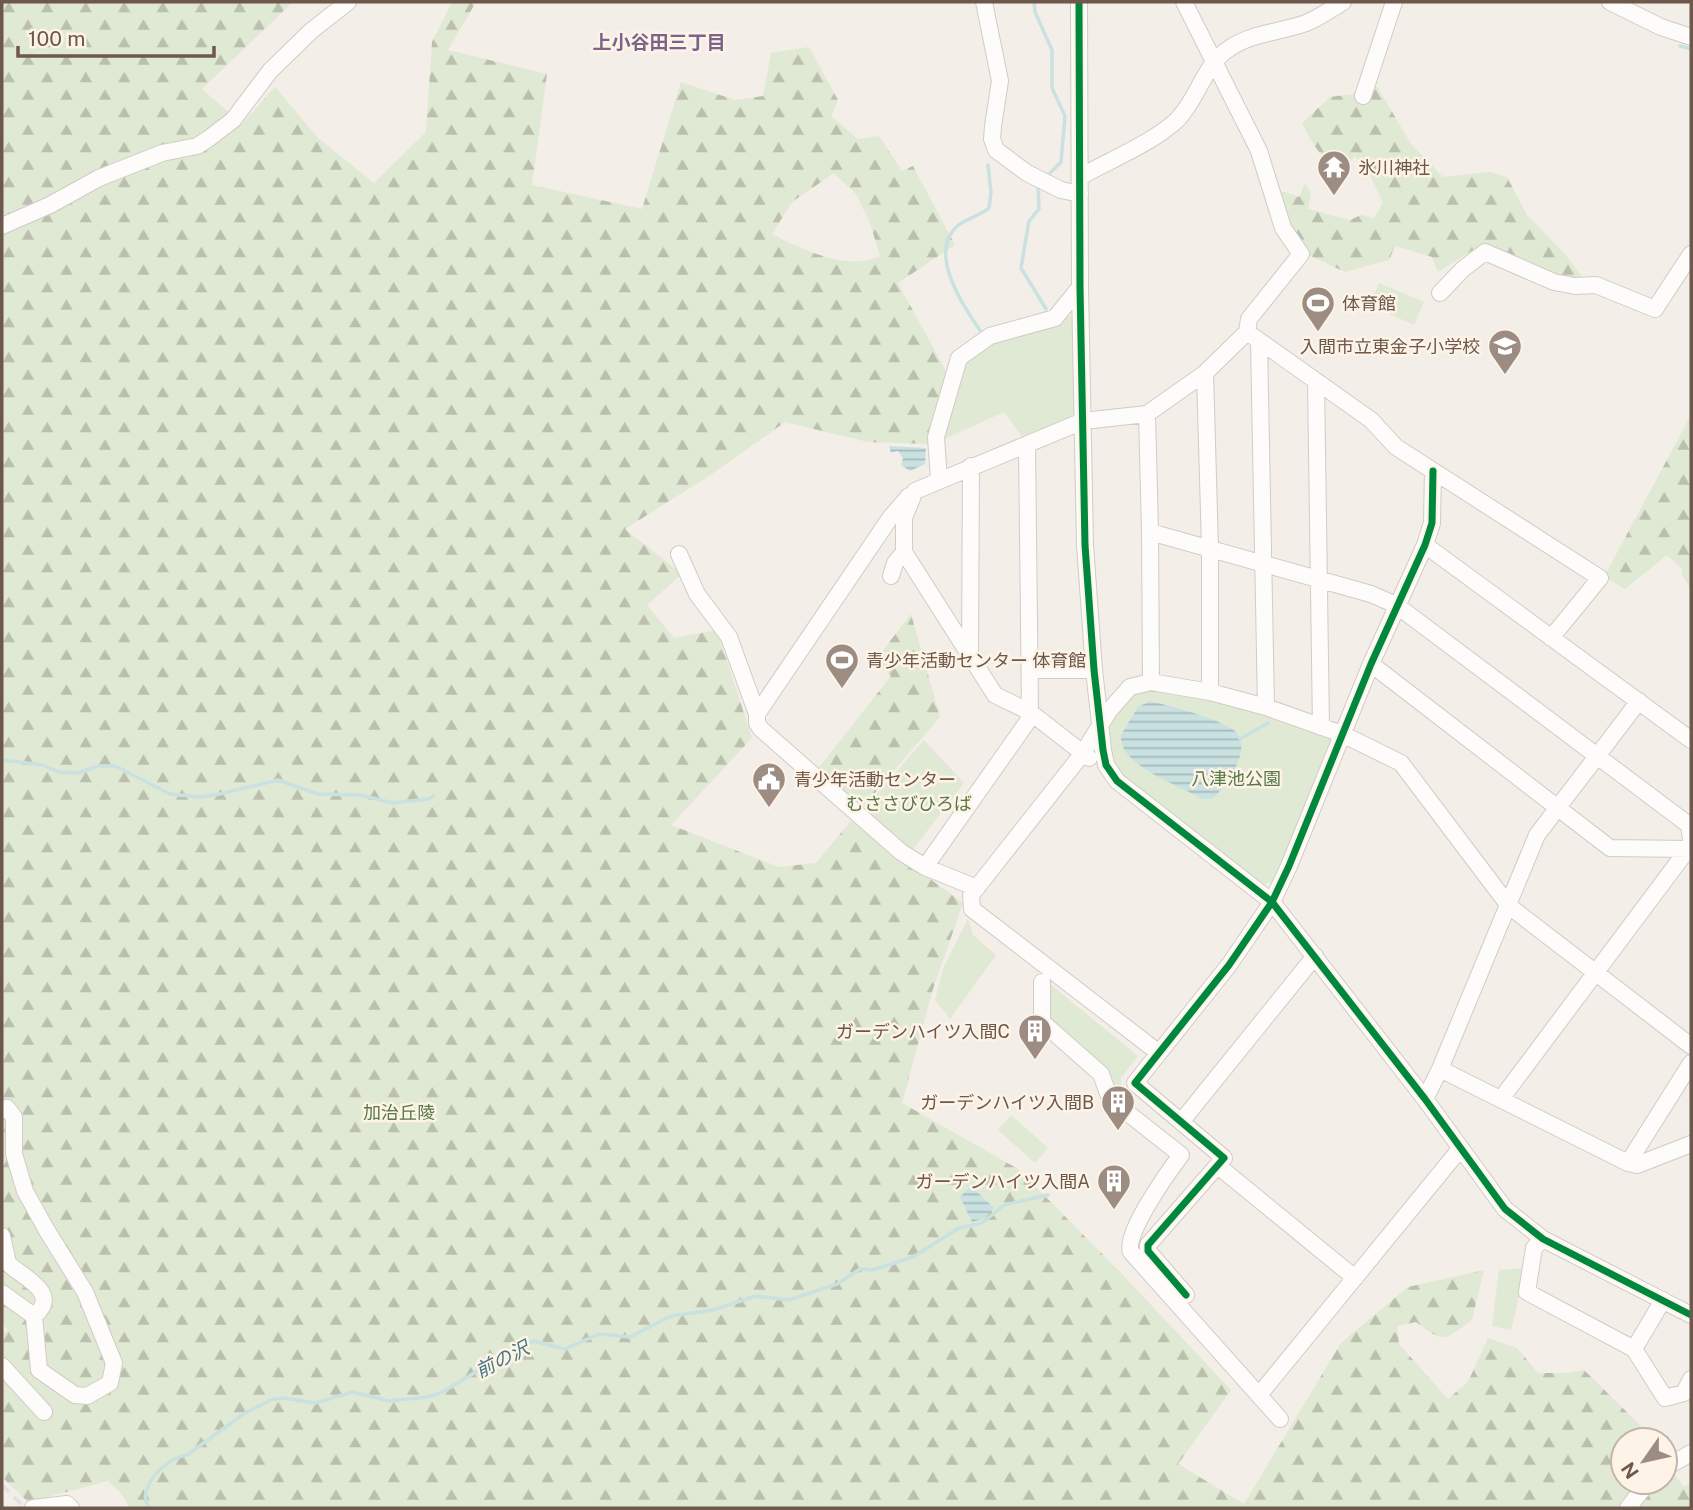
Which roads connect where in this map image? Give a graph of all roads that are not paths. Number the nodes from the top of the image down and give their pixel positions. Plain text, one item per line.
1 (348, 2) edge
2 (984, 2) edge
3 (1079, 2) edge
4 (1184, 2) edge
5 (1343, 2) edge
6 (1394, 2) edge
7 (1609, 2) edge
8 (1691, 37) edge
9 (1214, 60) junction
10 (1363, 96) dead end
11 (1080, 177) junction
12 (1080, 194) junction
13 (2, 226) edge
14 (1691, 254) edge
15 (1080, 287) junction
16 (1440, 293) dead end
17 (1253, 336) junction
18 (1205, 373) junction
19 (1316, 381) junction
20 (1147, 414) junction
21 (1083, 421) junction
22 (1027, 446) junction
23 (971, 466) junction
24 (1433, 471) junction
25 (939, 480) junction
26 (915, 491) junction
27 (1150, 531) junction
28 (1425, 545) junction
29 (1210, 548) junction
30 (904, 552) junction
31 (678, 554) dead end
32 (1264, 564) junction
33 (891, 576) dead end
34 (1318, 579) junction
35 (1396, 605) junction
36 (1551, 638) junction
37 (971, 657) junction
38 (1371, 664) junction
39 (1030, 670) junction
40 (1094, 670) junction
41 (1151, 682) junction
42 (1210, 692) junction
43 (1639, 701) junction
44 (1266, 707) junction
45 (1030, 712) junction
46 (757, 715) junction
47 (1321, 727) junction
48 (1101, 728) junction
49 (1342, 734) junction
50 (1691, 740) edge
51 (1083, 753) junction
52 (1597, 757) junction
53 (1117, 781) junction
54 (1558, 807) junction
55 (1690, 846) edge
56 (925, 867) junction
57 (977, 888) junction
58 (1272, 902) junction
59 (1509, 906) junction
60 (1315, 956) junction
61 (1596, 972) junction
62 (1042, 982) dead end
63 (1691, 1045) edge
64 (1159, 1053) junction
65 (1691, 1063) edge
66 (1440, 1069) junction
67 (1424, 1099) junction
68 (1501, 1099) junction
69 (2, 1110) edge
70 (1181, 1122) junction
71 (1691, 1144) edge
72 (1460, 1149) junction
73 (1628, 1163) junction
74 (1218, 1166) junction
75 (2, 1236) edge
76 (1543, 1239) junction
77 (1355, 1278) junction
78 (2, 1293) edge
79 (1186, 1295) dead end
80 (1663, 1300) junction
81 (1691, 1315) edge
82 (34, 1316) junction
83 (1634, 1349) junction
84 (2, 1366) edge
85 (39, 1370) junction
86 (1691, 1379) edge
87 (24, 1390) junction
88 (1259, 1395) junction
89 (44, 1412) dead end
90 (1280, 1419) dead end
91 (33, 1508) edge
92 (71, 1508) edge

1 - 13 street
2 - 12 street
3 - 11 street
4 - 9 street
5 - 9 street
6 - 10 street
7 - 8 street
9 - 11 street
9 - 17 street
11 - 12 street
12 - 15 street
14 - 16 street
15 - 21 street
15 - 25 street
17 - 18 street
17 - 19 street
17 - 32 street
18 - 20 street
18 - 29 street
19 - 24 street
19 - 34 street
20 - 21 street
20 - 27 street
21 - 22 street
21 - 40 street
22 - 23 street
22 - 39 street
23 - 25 street
23 - 37 street
24 - 28 street
24 - 36 street
25 - 26 street
26 - 30 street
26 - 46 street
27 - 29 street
27 - 41 street
28 - 35 street
28 - 36 street
29 - 32 street
29 - 42 street
30 - 33 street
30 - 37 street
31 - 46 street
32 - 34 street
32 - 44 street
34 - 35 street
34 - 47 street
35 - 38 street
35 - 52 street
36 - 43 street
37 - 45 street
38 - 49 street
38 - 54 street
39 - 40 street
39 - 45 street
40 - 48 street
41 - 42 street
41 - 48 street
42 - 44 street
43 - 50 street
43 - 52 street
44 - 47 street
45 - 51 street
45 - 56 street
46 - 56 street
47 - 49 street
48 - 51 street
48 - 53 street
49 - 58 street
49 - 59 street
51 - 53 street
51 - 57 street
52 - 54 street
52 - 55 street
53 - 58 street
54 - 55 street
54 - 59 street
55 - 61 street
56 - 57 street
57 - 64 street
58 - 60 street
58 - 64 street
59 - 61 street
59 - 66 street
60 - 67 street
60 - 70 street
61 - 63 street
61 - 68 street
62 - 88 street
64 - 70 street
65 - 73 street
66 - 67 street
66 - 68 street
67 - 72 street
68 - 73 street
69 - 85 street
70 - 74 street
71 - 73 street
72 - 76 street
72 - 77 street
74 - 77 street
74 - 79 street
75 - 82 street
76 - 80 street
76 - 83 street
77 - 88 street
78 - 82 street
80 - 81 street
80 - 83 street
82 - 85 street
83 - 86 street
84 - 87 street
85 - 87 street
87 - 89 street
88 - 90 street
91 - 92 street

